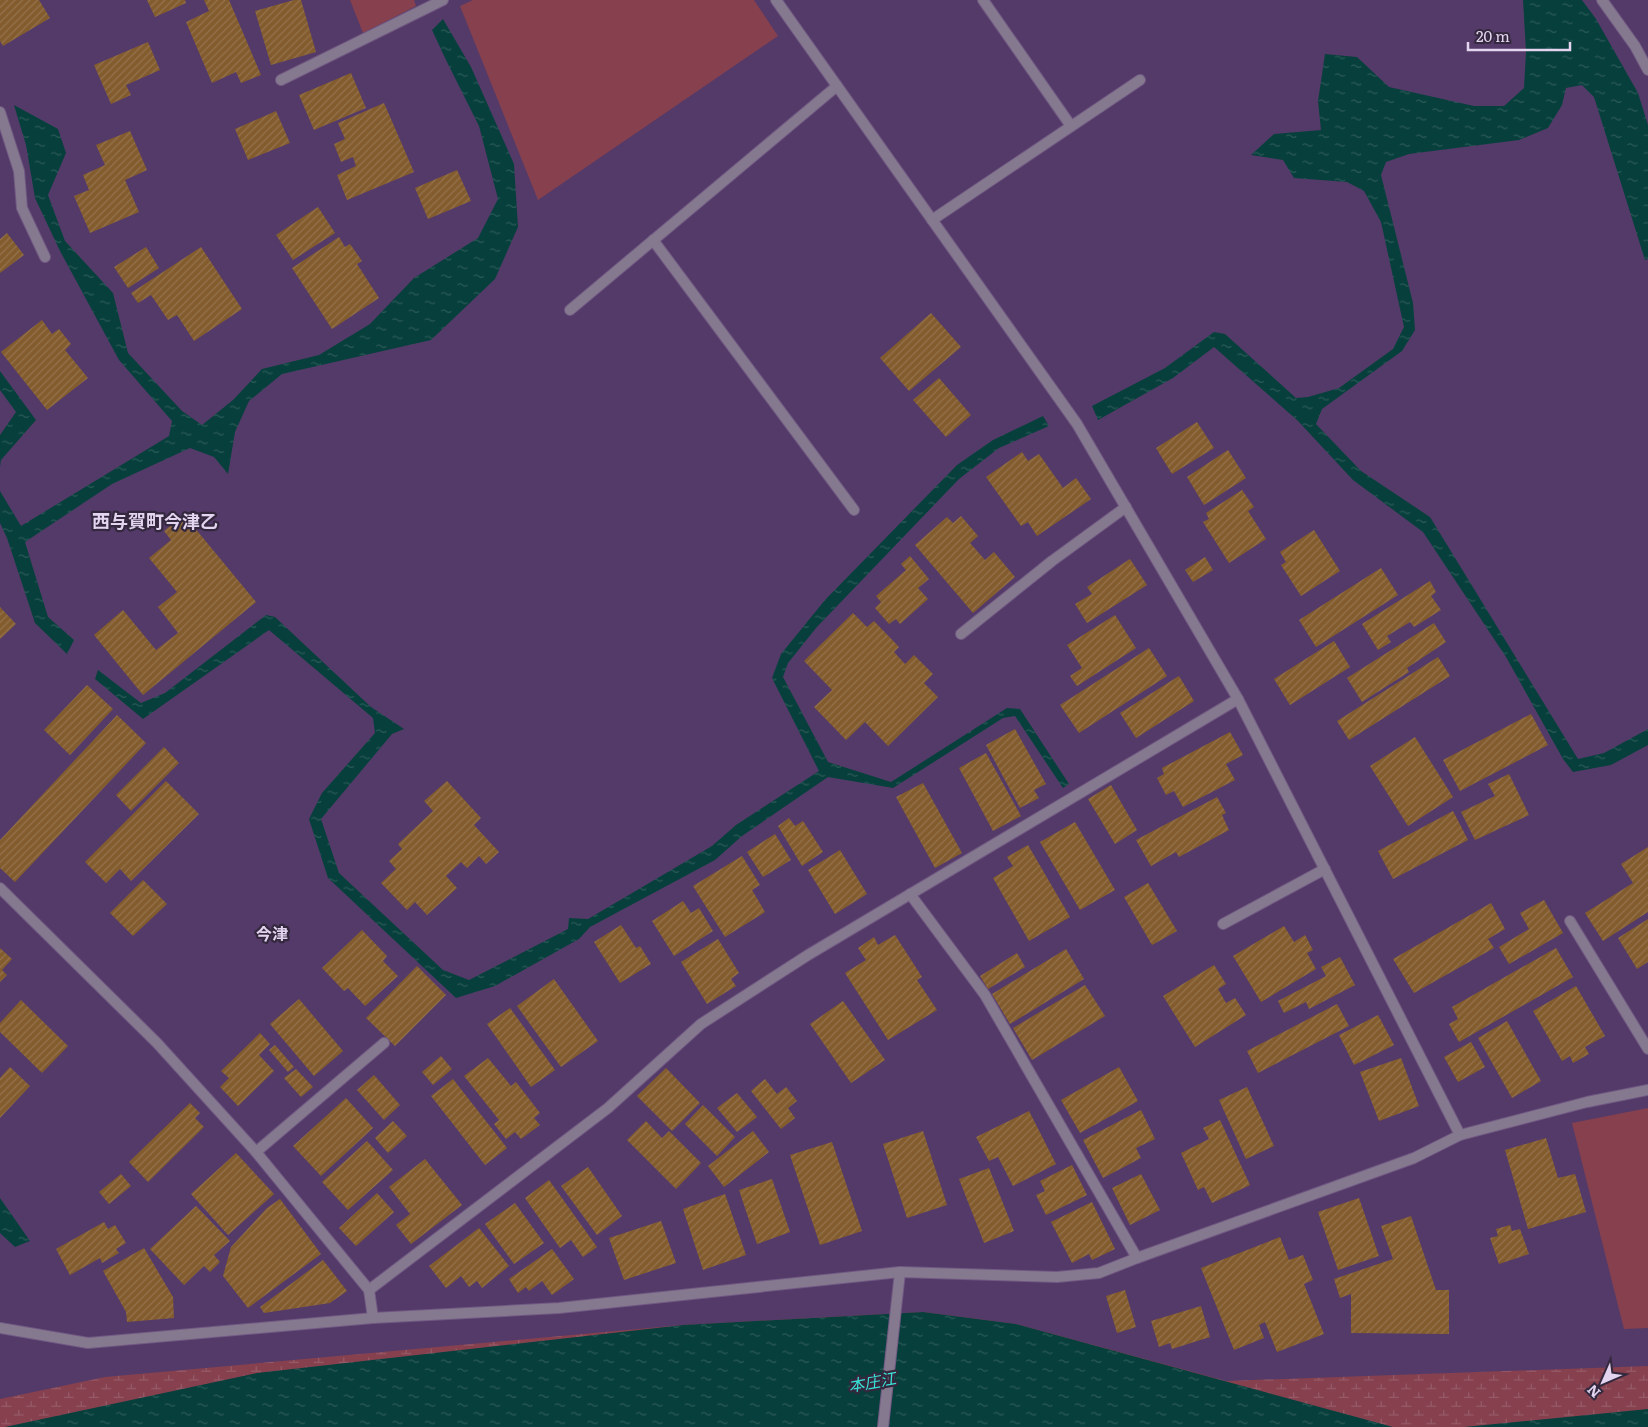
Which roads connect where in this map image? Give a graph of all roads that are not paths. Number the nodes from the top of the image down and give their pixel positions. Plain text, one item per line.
1 (443, 0) edge
2 (776, 0) edge
3 (983, 0) edge
4 (1602, 0) edge
5 (1648, 70) edge
6 (281, 80) dead end
7 (1140, 80) dead end
8 (837, 86) junction
9 (0, 112) edge
10 (1071, 126) junction
11 (932, 220) junction
12 (652, 240) junction
13 (45, 256) dead end
14 (570, 310) dead end
15 (1126, 507) junction
16 (854, 510) dead end
17 (962, 634) dead end
18 (1238, 699) junction
19 (1325, 869) junction
20 (0, 888) edge
21 (910, 894) junction
22 (1570, 921) dead end
23 (1223, 924) dead end
24 (384, 1043) dead end
25 (1648, 1049) edge
26 (1648, 1090) edge
27 (1460, 1135) junction
28 (256, 1152) junction
29 (1136, 1258) junction
30 (899, 1277) junction
31 (369, 1290) junction
32 (373, 1318) junction
33 (0, 1328) edge
34 (883, 1427) edge

1 - 6 street
2 - 8 street
3 - 10 street
4 - 5 street
7 - 10 street
8 - 11 street
8 - 12 street
9 - 13 street
10 - 11 street
11 - 15 street
12 - 14 street
12 - 16 street
15 - 17 street
15 - 18 street
18 - 19 street
18 - 21 street
19 - 23 street
19 - 27 street
20 - 28 street
21 - 29 street
21 - 31 street
22 - 25 street
24 - 28 street
26 - 27 street
27 - 29 street
28 - 31 street
29 - 30 street
30 - 32 street
30 - 34 street
31 - 32 street
32 - 33 street

